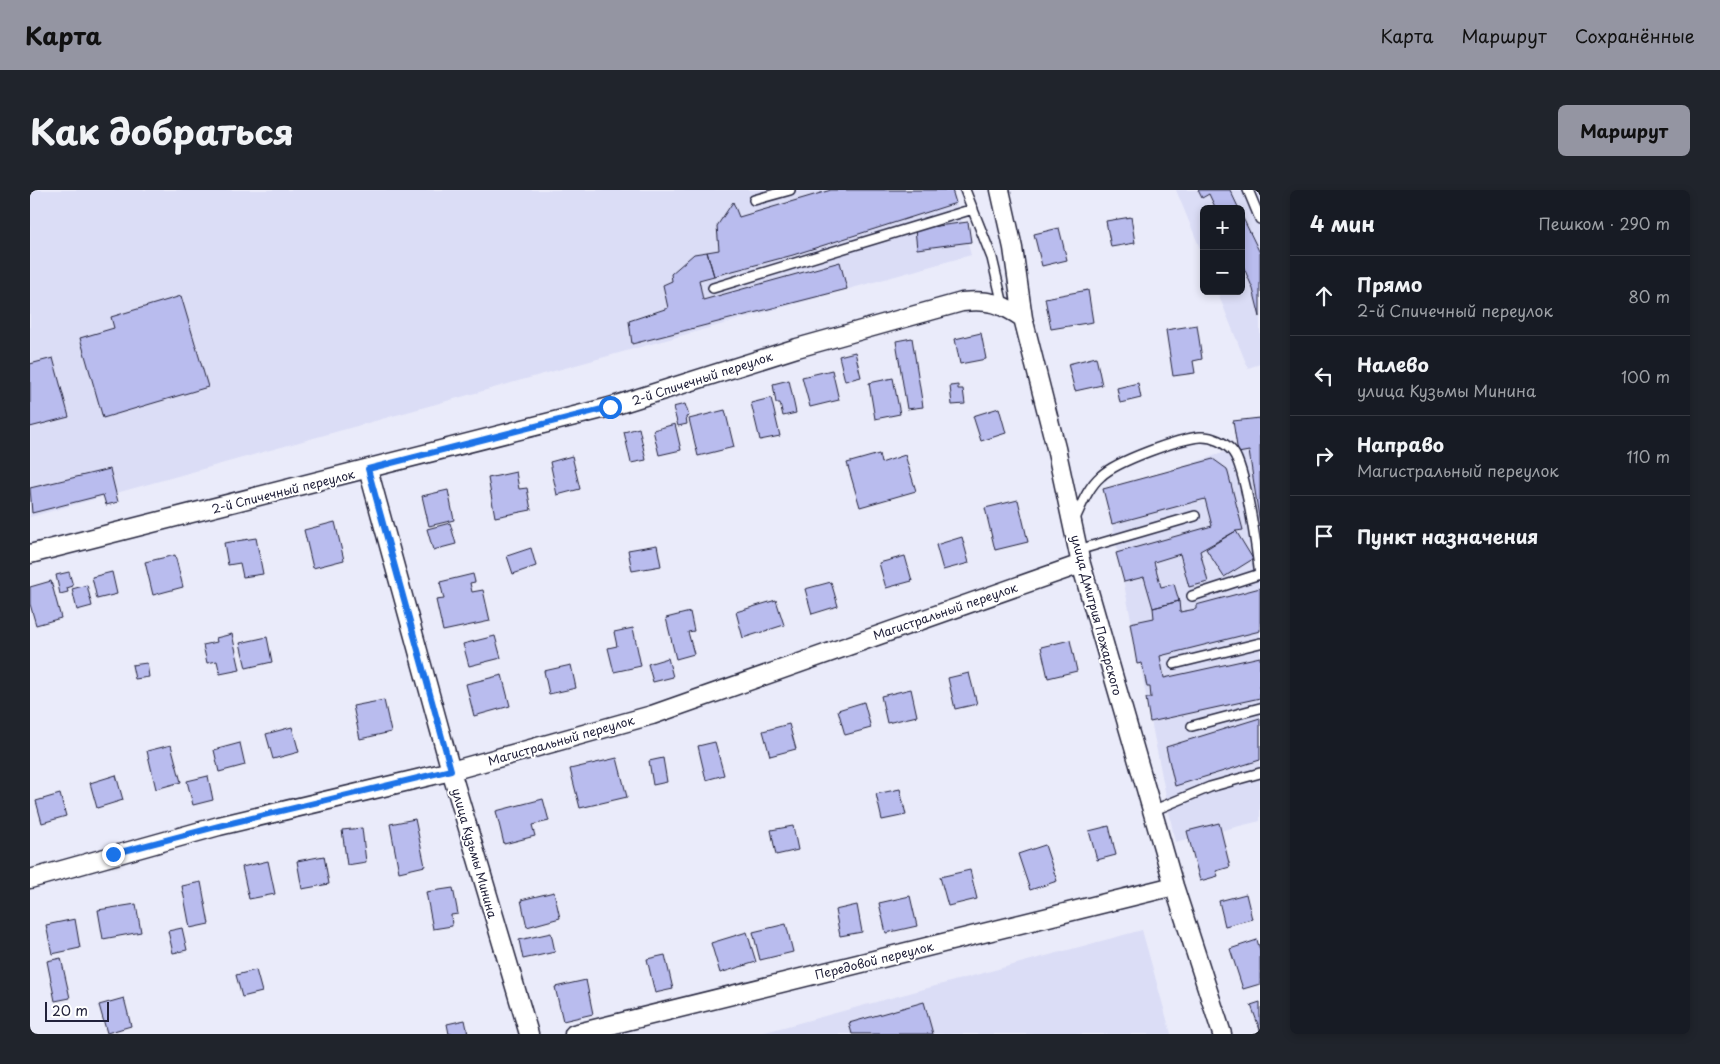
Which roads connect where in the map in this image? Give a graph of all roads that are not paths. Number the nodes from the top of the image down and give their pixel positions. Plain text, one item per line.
1 (790, 190) edge
2 (966, 190) edge
3 (1000, 190) edge
4 (1248, 190) edge
5 (754, 200) dead end
6 (973, 209) junction
7 (1260, 219) edge
8 (712, 288) dead end
9 (1003, 305) junction
10 (1022, 318) junction
11 (368, 469) junction
12 (1195, 516) dead end
13 (1072, 524) junction
14 (30, 554) edge
15 (1080, 557) junction
16 (1260, 574) edge
17 (1192, 596) dead end
18 (1260, 643) edge
19 (1174, 664) dead end
20 (1260, 708) edge
21 (1192, 726) dead end
22 (451, 770) junction
23 (1260, 773) edge
24 (1152, 811) junction
25 (30, 879) edge
26 (1174, 886) junction
27 (529, 1034) edge
28 (574, 1034) edge
29 (1222, 1034) edge

1 - 5 lane
2 - 6 lane
3 - 10 street, улица Дмитрия Пожарского
4 - 7 lane
6 - 8 lane
6 - 9 lane
9 - 10 street, 2-й Спичечный переулок
9 - 11 street, 2-й Спичечный переулок
10 - 13 street, улица Дмитрия Пожарского
11 - 14 street, 2-й Спичечный переулок
11 - 22 street, улица Кузьмы Минина
12 - 15 lane
13 - 15 street, улица Дмитрия Пожарского
13 - 16 lane
15 - 22 street, Магистральный переулок
15 - 24 street, улица Дмитрия Пожарского
16 - 17 lane
18 - 19 lane
20 - 21 lane
22 - 25 street, Магистральный переулок
22 - 27 street, улица Кузьмы Минина
23 - 24 lane
24 - 26 street, улица Дмитрия Пожарского
26 - 28 street, Передовой переулок
26 - 29 street, улица Дмитрия Пожарского

